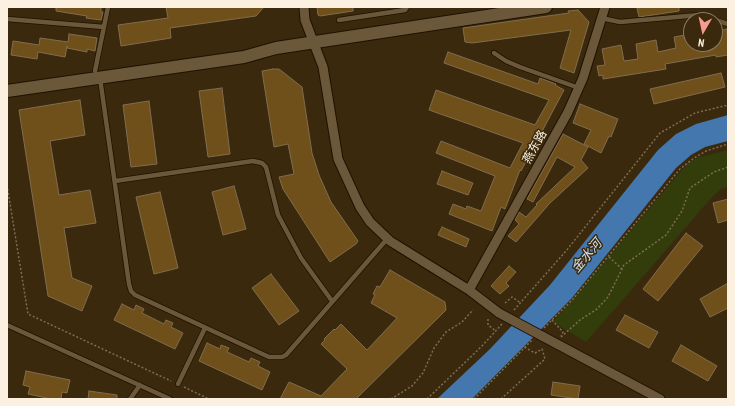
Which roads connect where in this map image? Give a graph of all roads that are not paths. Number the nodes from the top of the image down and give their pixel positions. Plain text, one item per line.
1 (108, 7) edge
2 (304, 7) edge
3 (407, 7) edge
4 (546, 7) edge
5 (605, 7) edge
6 (601, 18) junction
7 (7, 19) edge
8 (339, 20) dead end
9 (728, 24) edge
10 (104, 27) junction
11 (314, 42) junction
12 (494, 52) dead end
13 (97, 74) junction
14 (7, 83) edge
15 (579, 88) junction
16 (7, 91) edge
17 (115, 181) junction
18 (387, 239) junction
19 (469, 290) junction
20 (332, 301) junction
21 (7, 325) edge
22 (205, 328) junction
23 (178, 384) road end
24 (140, 385) junction
25 (130, 399) edge
26 (170, 399) edge
27 (660, 399) edge

1 - 10 lane
2 - 11 street
3 - 8 lane
4 - 11 street
5 - 6 street, 燕东路
6 - 9 lane
6 - 15 street, 燕东路
7 - 10 lane
10 - 13 lane
11 - 13 street
11 - 18 street
12 - 15 lane
13 - 14 street
13 - 16 street
13 - 17 lane
15 - 19 street, 燕东路
17 - 20 lane
17 - 22 lane
18 - 19 street
18 - 20 lane
19 - 27 street, bridge
20 - 22 lane
21 - 24 lane
22 - 23 lane
24 - 25 lane
24 - 26 lane

